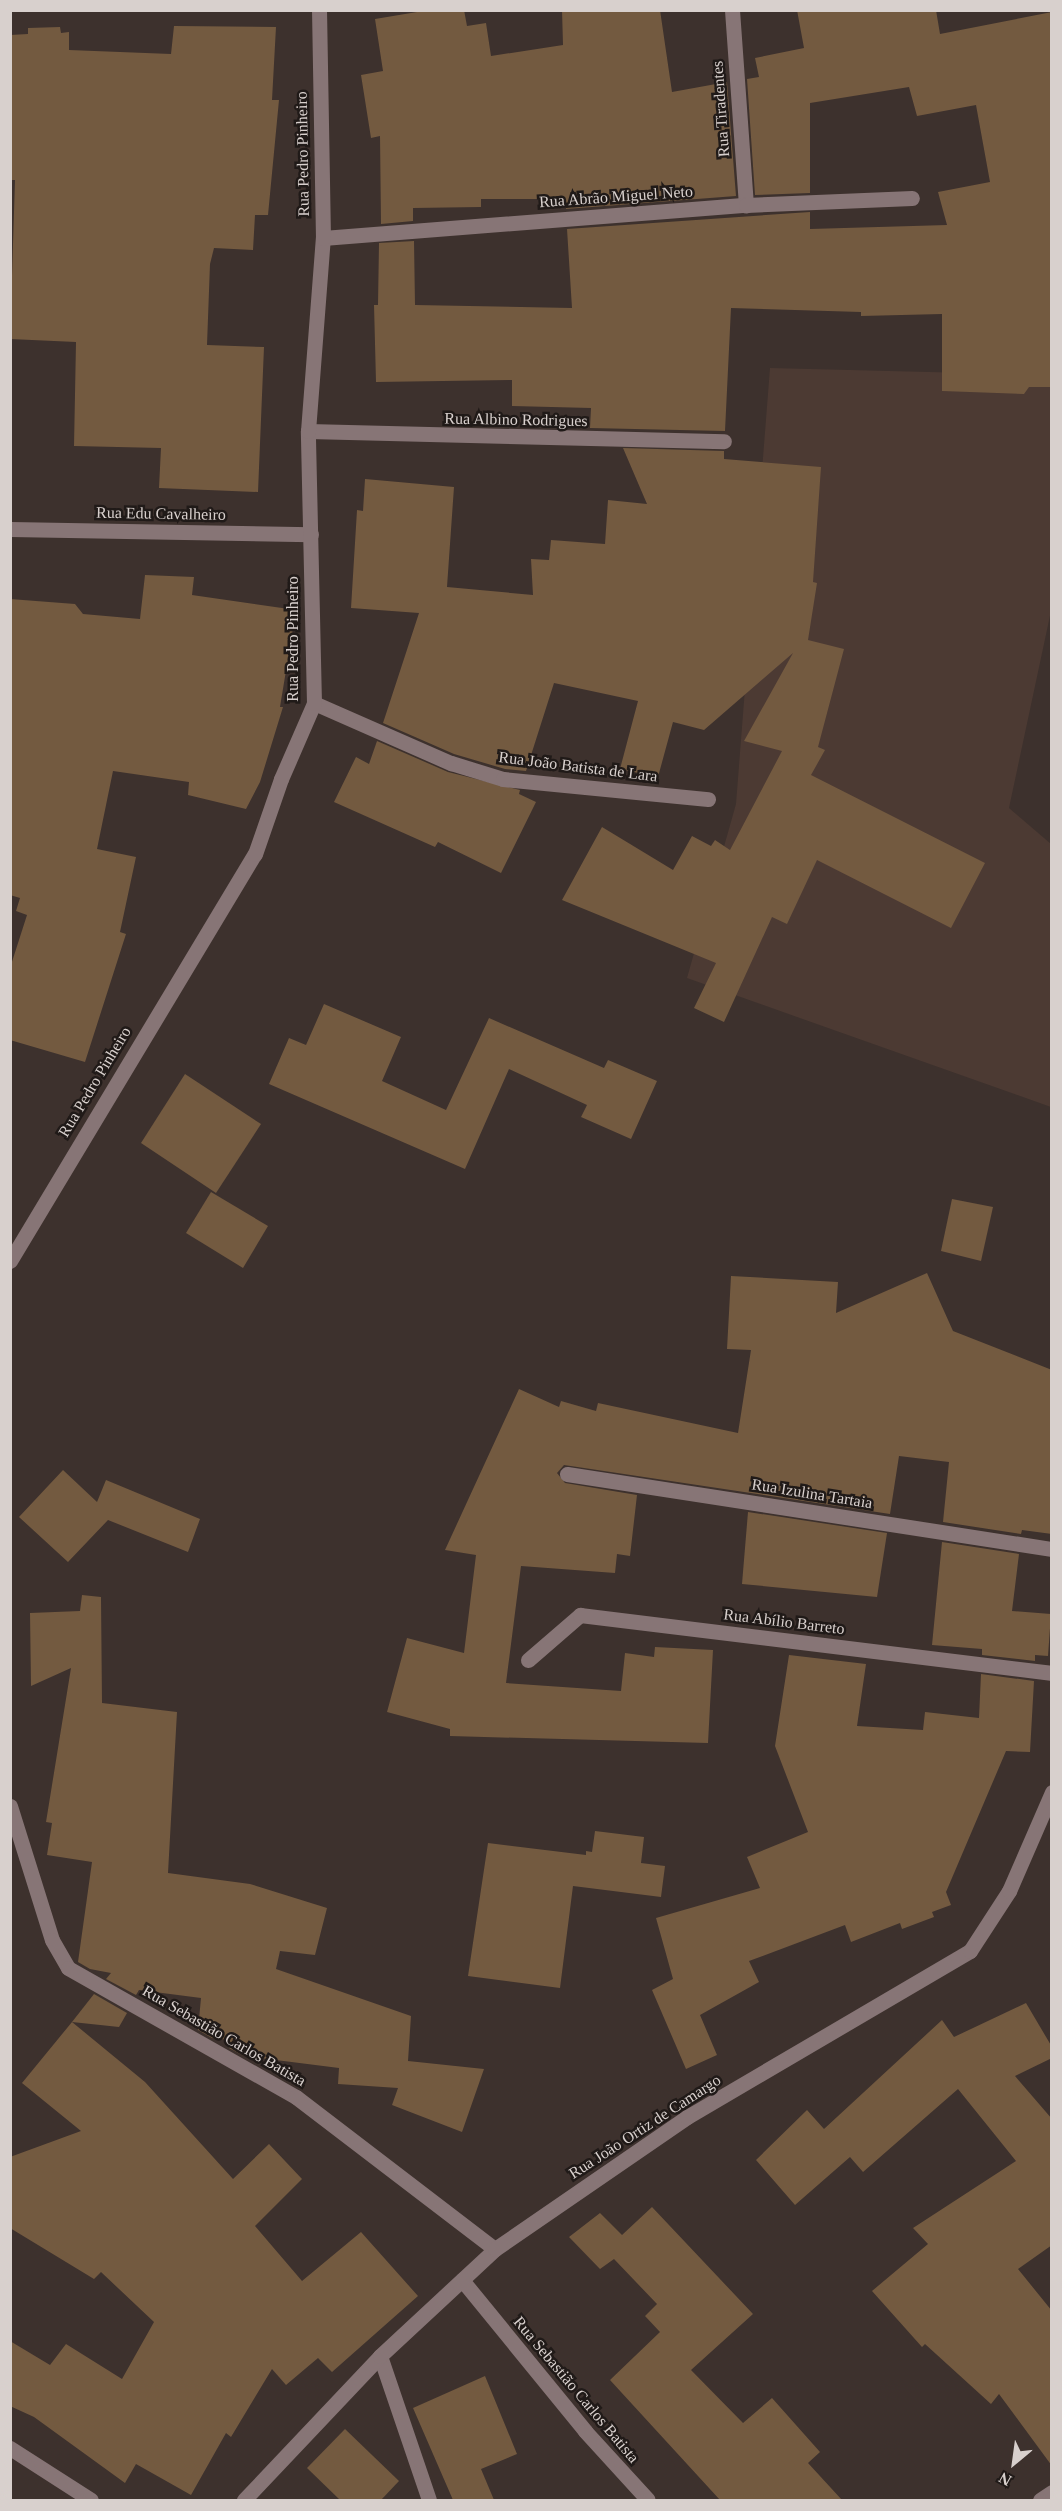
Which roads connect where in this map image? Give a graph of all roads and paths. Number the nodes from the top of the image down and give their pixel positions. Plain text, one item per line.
1 (319, 10) edge
2 (732, 10) edge
3 (912, 198) dead end
4 (746, 205) junction
5 (323, 238) junction
6 (308, 431) junction
7 (724, 441) dead end
8 (10, 529) edge
9 (312, 534) junction
10 (314, 703) junction
11 (708, 799) dead end
12 (10, 1261) edge
13 (567, 1474) dead end
14 (1052, 1549) edge
15 (528, 1660) dead end
16 (1052, 1673) edge
17 (1052, 1792) edge
18 (10, 1806) edge
19 (495, 2249) junction
20 (462, 2280) junction
21 (380, 2356) junction
22 (10, 2448) edge
23 (1052, 2492) edge
24 (644, 2499) edge
25 (91, 2500) edge
26 (244, 2500) edge
27 (429, 2500) edge
28 (1040, 2500) edge

1 - 5 street, Rua Pedro Pinheiro
2 - 4 street, Rua Tiradentes
3 - 4 street, Rua Abrão Miguel Neto
4 - 5 street, Rua Abrão Miguel Neto
5 - 6 street, Rua Pedro Pinheiro
6 - 7 street, Rua Albino Rodrigues
6 - 9 street, Rua Pedro Pinheiro
8 - 9 street, Rua Edu Cavalheiro
9 - 10 street, Rua Pedro Pinheiro
10 - 11 street, Rua João Batista de Lara
10 - 12 street, Rua Pedro Pinheiro
13 - 14 street, Rua Izulina Tartaia
15 - 16 street, Rua Abílio Barreto
17 - 19 street, Rua João Ortiz de Camargo
18 - 19 street, Rua Sebastião Carlos Batista
19 - 20 street, Rua João Ortiz de Camargo
20 - 21 street, Rua João Ortiz de Camargo
20 - 24 street, Rua Sebastião Carlos Batista
21 - 26 street, Rua João Ortiz de Camargo
21 - 27 street
22 - 25 street
23 - 28 street

